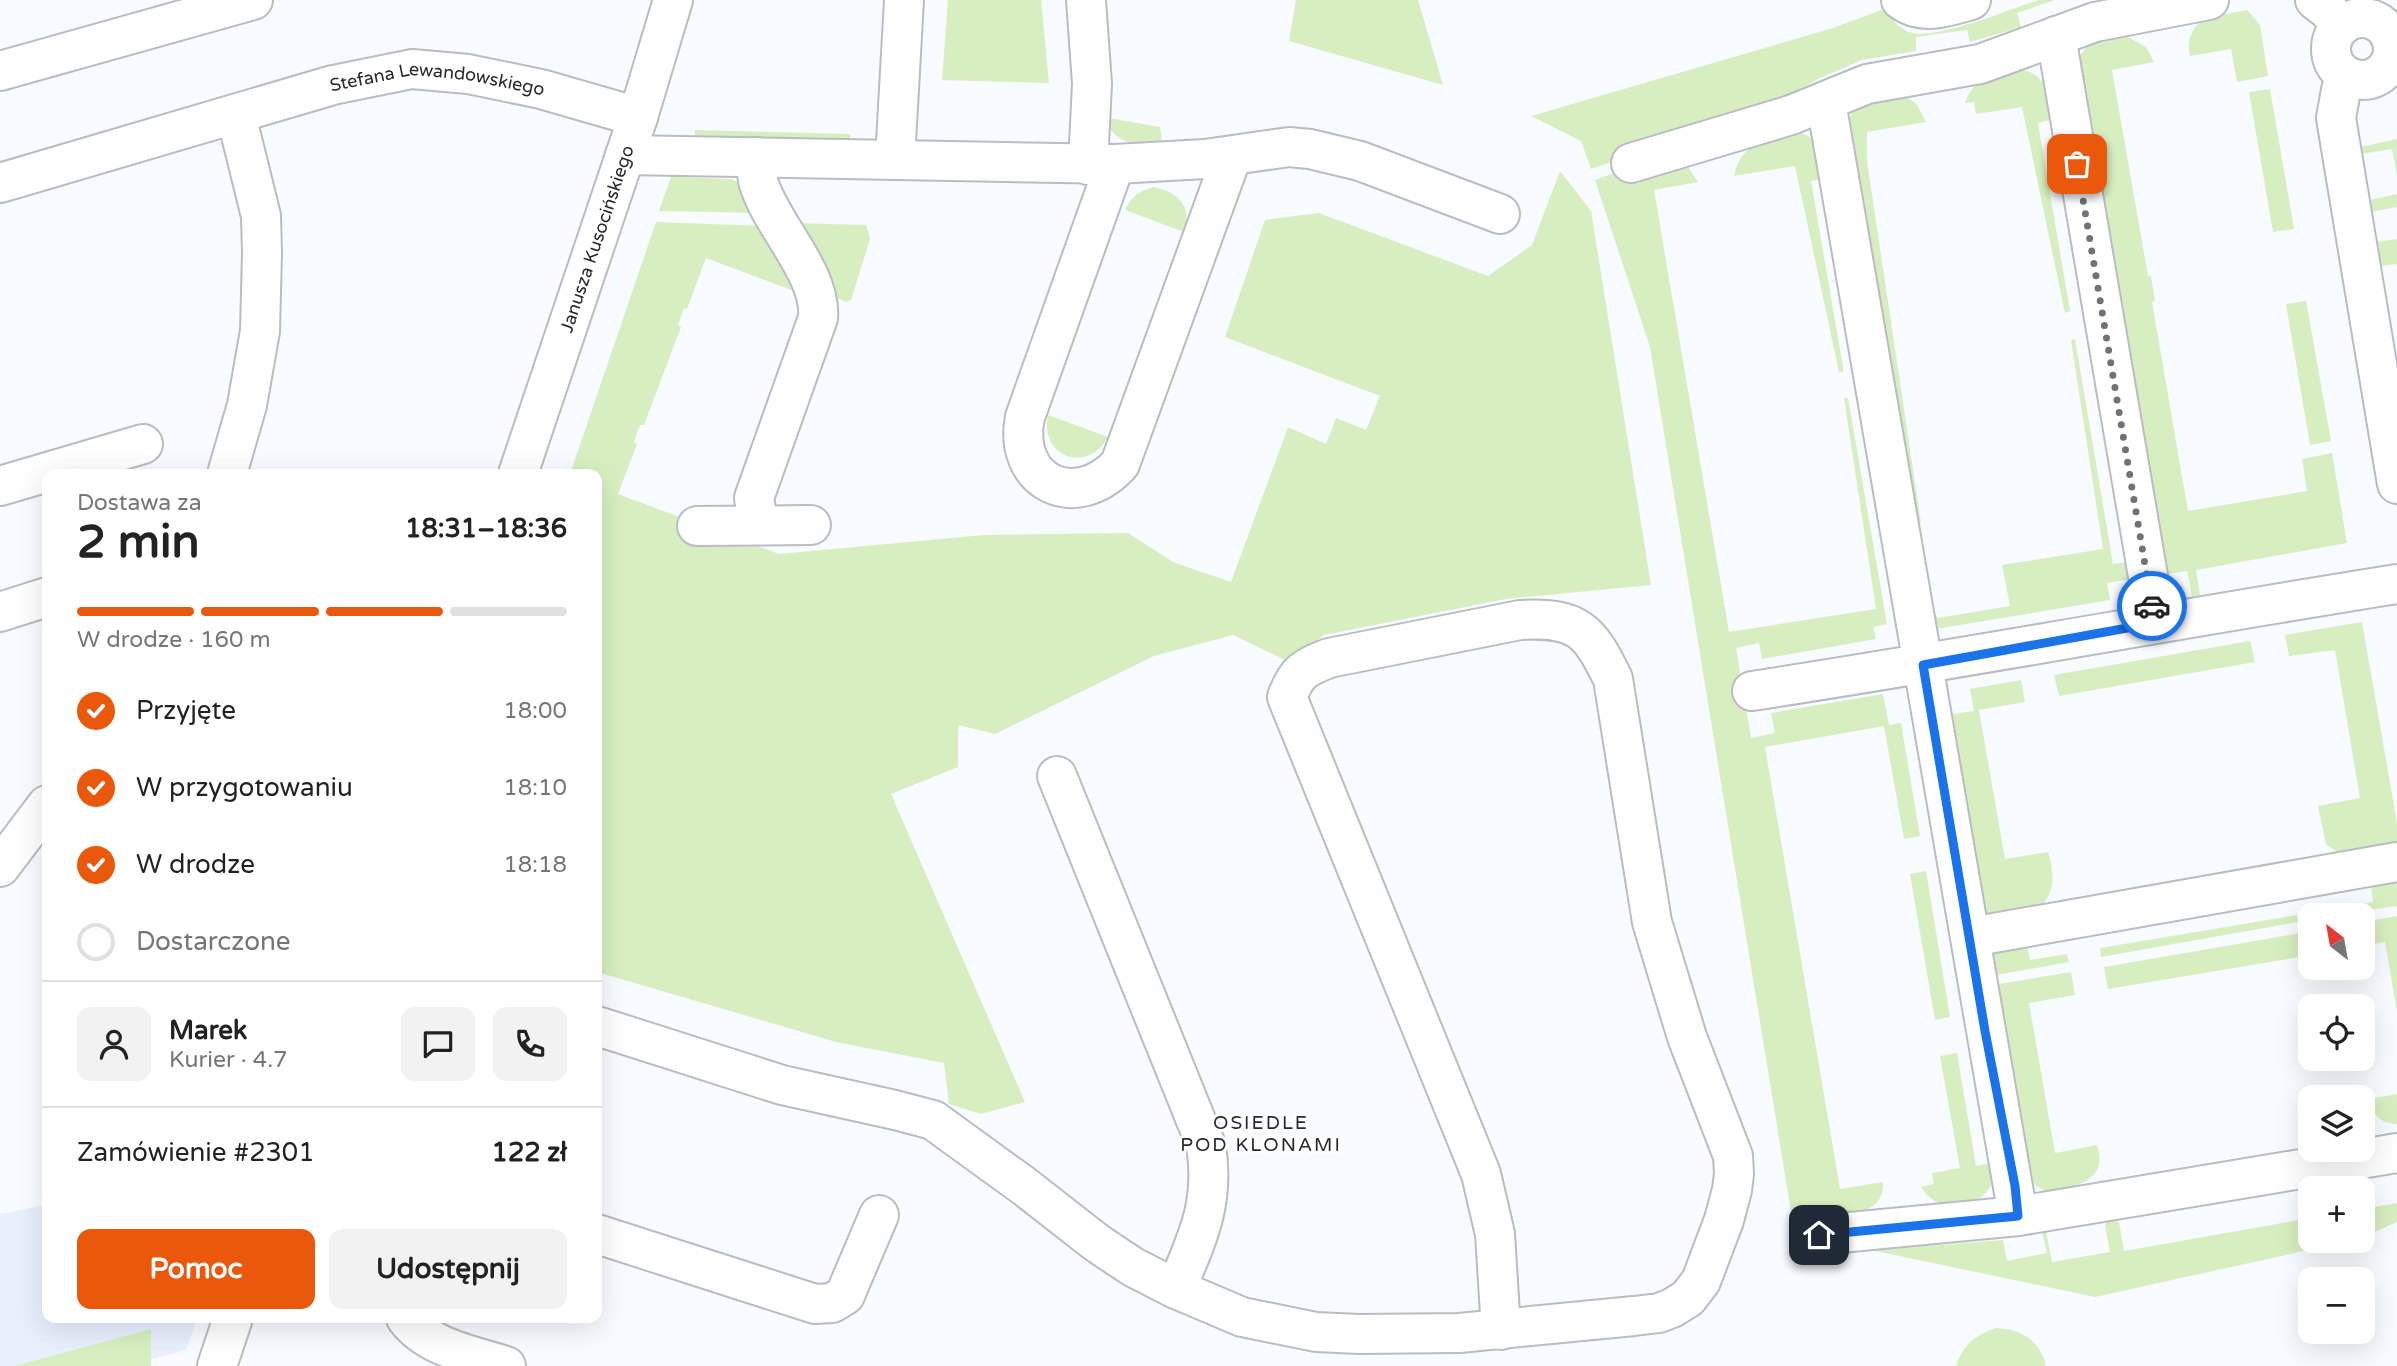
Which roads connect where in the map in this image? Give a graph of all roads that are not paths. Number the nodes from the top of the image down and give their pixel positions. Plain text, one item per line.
1 (253, 0) edge
2 (673, 0) edge
3 (904, 0) edge
4 (1086, 0) edge
5 (1900, 0) edge
6 (1971, 0) edge
7 (2209, 0) edge
8 (2328, 13) edge
9 (2056, 36) junction
10 (2395, 50) edge
11 (0, 71) edge
12 (2349, 77) junction
13 (1826, 102) junction
14 (236, 116) junction
15 (638, 117) junction
16 (625, 155) junction
17 (1233, 156) junction
18 (756, 157) junction
19 (895, 160) junction
20 (1631, 163) dead end
21 (1101, 165) junction
22 (0, 183) edge
23 (1500, 214) dead end
24 (143, 444) dead end
25 (58, 469) edge
26 (228, 469) edge
27 (520, 469) edge
28 (42, 474) edge
29 (2397, 484) edge
30 (0, 486) edge
31 (759, 525) junction
32 (811, 525) dead end
33 (697, 526) dead end
34 (2397, 584) edge
35 (42, 599) edge
36 (0, 612) edge
37 (2155, 623) junction
38 (1923, 665) junction
39 (1752, 691) dead end
40 (1057, 776) dead end
41 (42, 812) edge
42 (2397, 862) edge
43 (0, 867) edge
44 (1970, 937) junction
45 (602, 1028) edge
46 (2397, 1153) edge
47 (879, 1215) dead end
48 (2018, 1216) junction
49 (1819, 1235) dead end
50 (602, 1236) edge
51 (1176, 1289) junction
52 (231, 1323) edge
53 (411, 1323) edge
54 (1502, 1330) junction
55 (217, 1366) edge
56 (506, 1366) edge

1 - 11 street
2 - 15 street, Janusza Kusocińskiego
3 - 19 street
4 - 21 street
5 - 6 street
7 - 9 street
8 - 10 street
8 - 12 street
9 - 13 street
9 - 37 street
10 - 12 street
12 - 29 street
13 - 20 street
13 - 38 street
14 - 15 street, Stefana Lewandowskiego
14 - 22 street, Stefana Lewandowskiego
14 - 26 street
15 - 16 street, Janusza Kusocińskiego
16 - 18 street
16 - 27 street, Janusza Kusocińskiego
17 - 21 street
17 - 21 street
17 - 23 street
18 - 19 street
18 - 31 street
19 - 21 street
24 - 25 street
28 - 30 street
31 - 32 street
31 - 33 street
34 - 37 street
35 - 36 street
37 - 38 street
38 - 39 street
38 - 44 street
40 - 51 street
41 - 43 street
42 - 44 street
44 - 48 street
45 - 51 street
46 - 48 street
47 - 50 street
48 - 49 street
51 - 54 street
52 - 55 street
53 - 56 street
54 - 54 street

